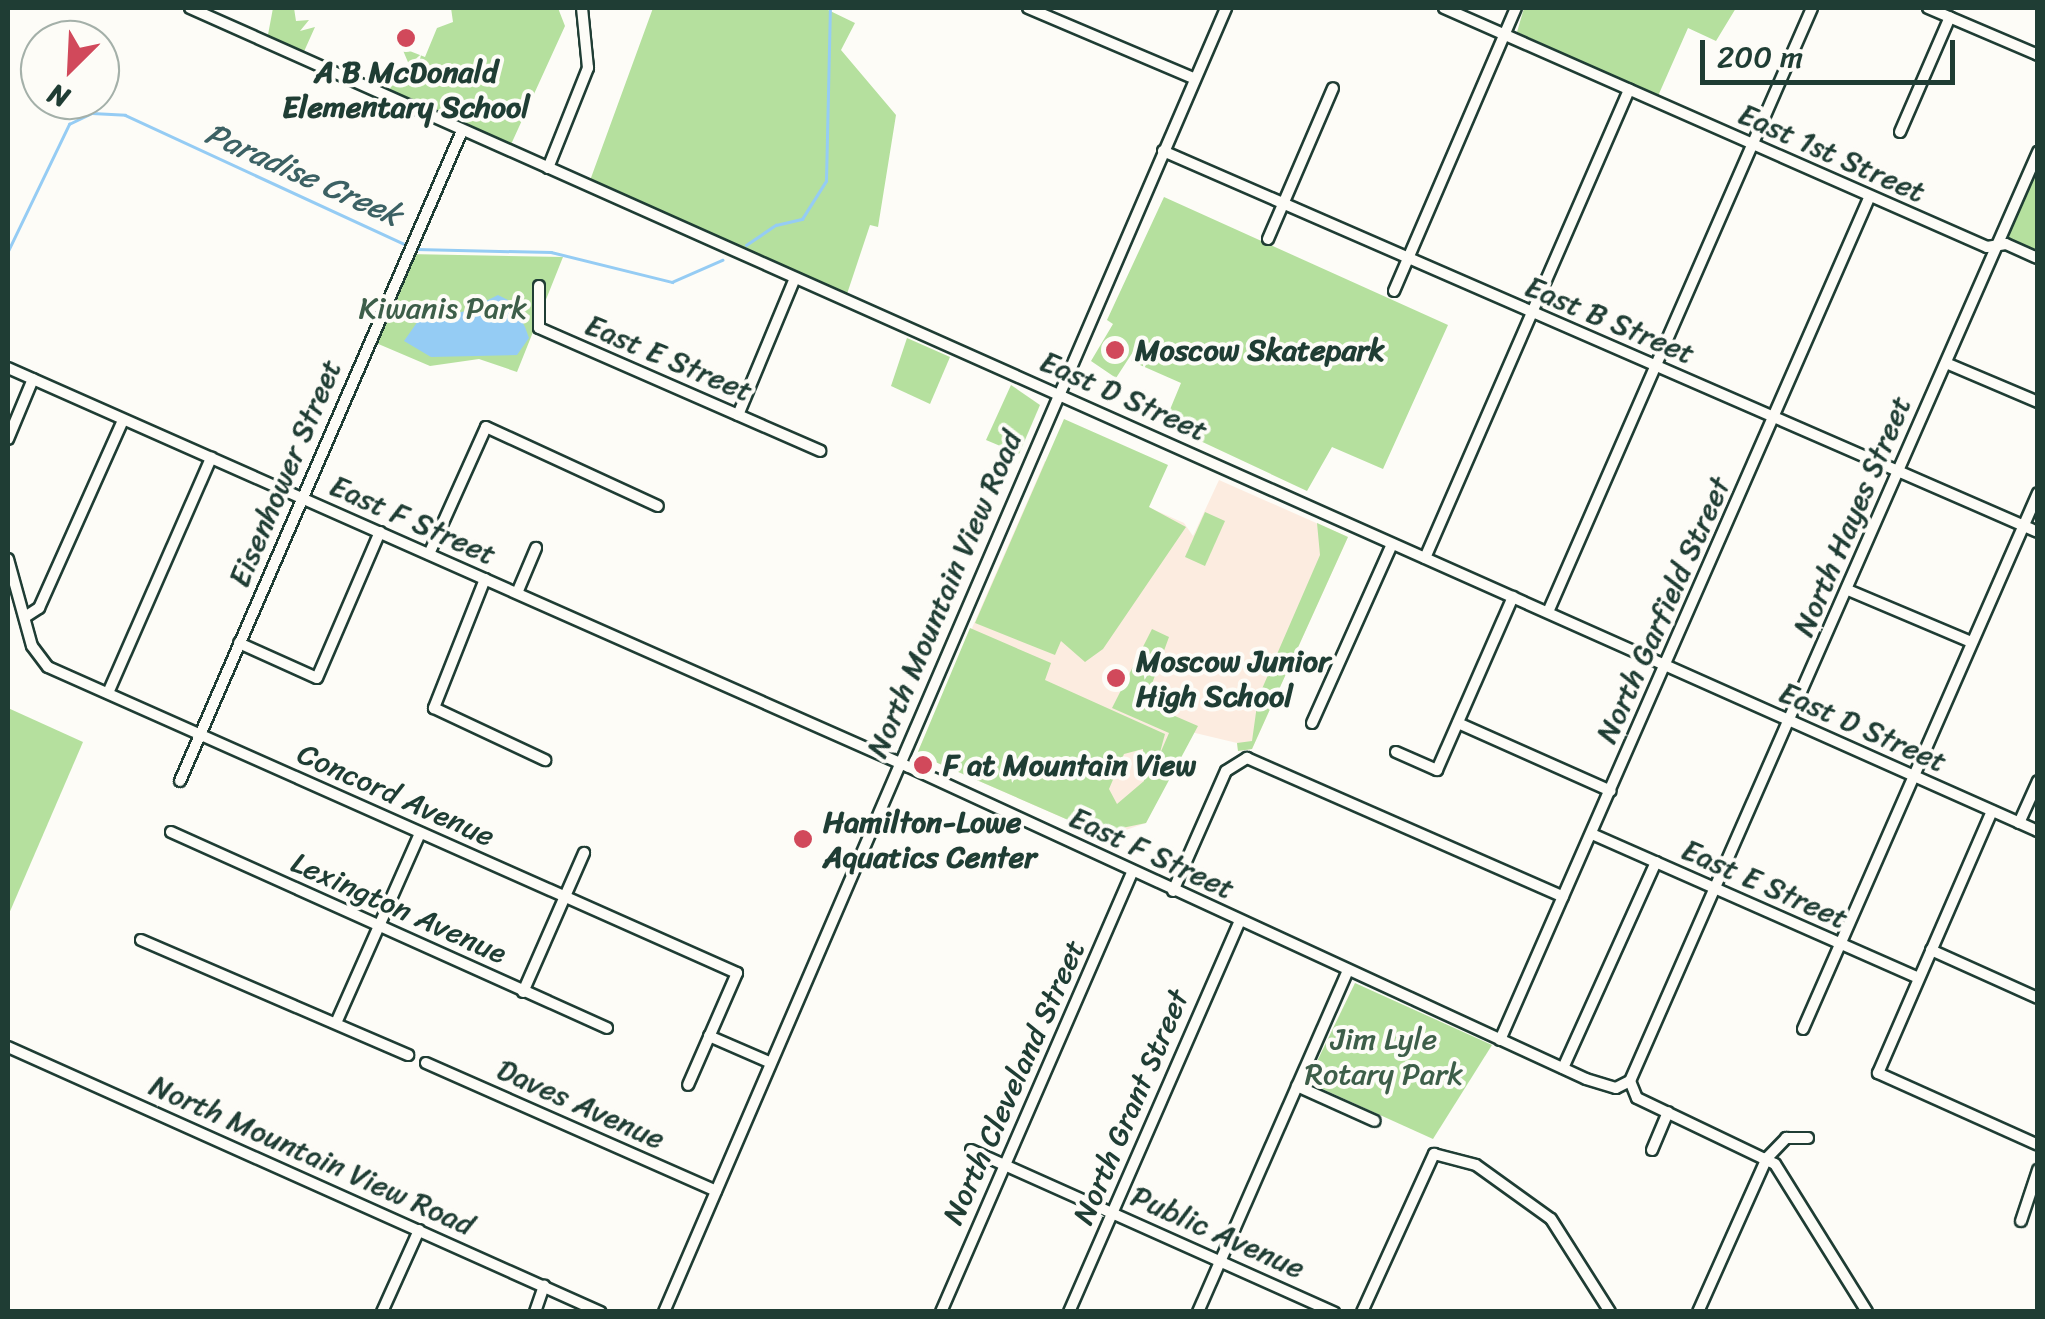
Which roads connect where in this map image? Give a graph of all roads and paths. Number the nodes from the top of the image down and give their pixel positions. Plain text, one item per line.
1 (190, 8) edge
2 (582, 8) edge
3 (1028, 8) edge
4 (1226, 8) edge
5 (1444, 8) edge
6 (1516, 8) edge
7 (1812, 8) edge
8 (1928, 8) edge
9 (1950, 17) junction
10 (1504, 35) junction
11 (2038, 55) edge
12 (1195, 80) junction
13 (1333, 88) dead end
14 (1629, 90) junction
15 (462, 131) junction
16 (1900, 132) dead end
17 (1751, 145) junction
18 (1164, 152) junction
19 (2038, 152) edge
20 (548, 168) junction
21 (1869, 198) junction
22 (1283, 204) junction
23 (1268, 239) dead end
24 (1996, 245) junction
25 (1408, 258) junction
26 (2038, 258) edge
27 (794, 278) junction
28 (538, 286) dead end
29 (1394, 292) dead end
30 (1530, 313) junction
31 (1946, 362) junction
32 (1657, 367) junction
33 (8, 368) edge
34 (33, 379) junction
35 (1057, 394) junction
36 (2038, 402) edge
37 (738, 415) junction
38 (1774, 418) junction
39 (123, 420) junction
40 (8, 439) edge
41 (820, 450) dead end
42 (211, 458) junction
43 (1898, 472) junction
44 (2038, 493) edge
45 (302, 498) junction
46 (658, 506) dead end
47 (2023, 526) junction
48 (380, 532) junction
49 (2038, 532) edge
50 (1392, 544) junction
51 (536, 548) dead end
52 (429, 554) junction
53 (1425, 558) junction
54 (8, 559) edge
55 (484, 579) junction
56 (1848, 590) junction
57 (517, 593) junction
58 (1513, 597) junction
59 (1548, 612) junction
60 (24, 617) junction
61 (1971, 642) junction
62 (240, 644) junction
63 (1667, 666) junction
64 (108, 693) junction
65 (1789, 722) junction
66 (1312, 723) dead end
67 (1458, 723) junction
68 (200, 735) junction
69 (1396, 752) dead end
70 (545, 760) dead end
71 (899, 762) junction
72 (1913, 776) junction
73 (180, 781) dead end
74 (2038, 781) edge
75 (1611, 791) junction
76 (1992, 811) junction
77 (2019, 823) junction
78 (2038, 831) edge
79 (171, 832) dead end
80 (420, 832) junction
81 (1592, 834) junction
82 (584, 854) dead end
83 (1656, 862) junction
84 (1132, 872) junction
85 (1717, 889) junction
86 (1173, 891) junction
87 (564, 898) junction
88 (1563, 898) junction
89 (1239, 922) junction
90 (380, 926) junction
91 (141, 940) dead end
92 (1840, 945) junction
93 (1931, 950) junction
94 (1347, 972) junction
95 (1918, 978) junction
96 (523, 992) junction
97 (2038, 998) edge
98 (336, 1023) junction
99 (607, 1028) dead end
100 (1803, 1029) dead end
101 (709, 1036) junction
102 (1500, 1040) junction
103 (8, 1046) edge
104 (408, 1055) dead end
105 (426, 1062) dead end
106 (769, 1062) junction
107 (1563, 1068) junction
108 (1630, 1081) junction
109 (688, 1085) dead end
110 (1297, 1086) junction
111 (1668, 1112) junction
112 (1375, 1121) dead end
113 (1808, 1138) dead end
114 (2038, 1145) edge
115 (972, 1150) dead end
116 (1652, 1150) dead end
117 (1767, 1158) junction
118 (1004, 1166) junction
119 (2038, 1170) edge
120 (716, 1191) junction
121 (1112, 1213) junction
122 (2021, 1221) dead end
123 (419, 1230) junction
124 (1220, 1261) junction
125 (544, 1286) junction
126 (597, 1310) edge
127 (382, 1312) edge
128 (535, 1312) edge
129 (664, 1312) edge
130 (941, 1312) edge
131 (1070, 1312) edge
132 (1198, 1312) edge
133 (1334, 1312) edge
134 (1362, 1312) edge
135 (1610, 1312) edge
136 (1698, 1312) edge
137 (1867, 1312) edge

1 - 15 street, East D Street
2 - 20 street
3 - 12 street
4 - 12 street, North Mountain View Road
5 - 10 street, East 1st Street
6 - 10 street
7 - 17 street
8 - 9 street
9 - 11 street
9 - 16 street
10 - 14 street, East 1st Street
10 - 25 street
12 - 18 street, North Mountain View Road
13 - 22 street
14 - 17 street, East 1st Street
14 - 30 street
15 - 20 street, East D Street
15 - 45 street, Eisenhower Street
17 - 21 street, East 1st Street
17 - 32 street
18 - 22 street, East B Street
18 - 35 street, North Mountain View Road
19 - 24 street, North Hayes Street
20 - 27 street, East D Street
21 - 24 street, East 1st Street
21 - 38 street, North Garfield Street
22 - 23 street
22 - 25 street, East B Street
24 - 26 street, East 1st Street
24 - 31 street, North Hayes Street
25 - 29 street
25 - 30 street, East B Street
27 - 35 street, East D Street
27 - 37 street
28 - 37 street, East E Street
30 - 32 street, East B Street
30 - 53 street
31 - 36 street
31 - 43 street, North Hayes Street
32 - 38 street, East B Street
32 - 59 street
33 - 34 street, East F Street
34 - 39 street, East F Street
34 - 40 street
35 - 50 street, East D Street
35 - 71 street, North Mountain View Road
37 - 41 street, East E Street
38 - 43 street, East B Street
38 - 63 street, North Garfield Street
39 - 42 street, East F Street
39 - 60 street
42 - 45 street, East F Street
42 - 64 street
43 - 47 street, East B Street
43 - 56 street, North Hayes Street
44 - 47 street
45 - 48 street, East F Street
45 - 62 street, Eisenhower Street
46 - 52 street
47 - 49 street, East B Street
47 - 61 street
48 - 52 street, East F Street
48 - 62 street
50 - 53 street, East D Street
50 - 66 street
51 - 57 street
52 - 55 street, East F Street
53 - 58 street, East D Street
54 - 60 street
55 - 57 street, East F Street
55 - 70 street
56 - 61 street
56 - 65 street, North Hayes Street
57 - 71 street, East F Street
58 - 59 street, East D Street
58 - 67 street
59 - 63 street, East D Street
60 - 64 street, Concord Avenue
61 - 72 street
62 - 68 street, Eisenhower Street
63 - 65 street, East D Street
63 - 75 street, North Garfield Street
64 - 68 street, Concord Avenue
65 - 72 street, East D Street
65 - 85 street, North Hayes Street
67 - 69 street
67 - 75 street
68 - 73 street, Eisenhower Street
68 - 80 street, Concord Avenue
71 - 84 street, East F Street
71 - 106 street, North Mountain View Road
72 - 76 street, East D Street
72 - 92 street
74 - 77 street
75 - 81 street, North Garfield Street
76 - 77 street, East D Street
76 - 93 street
77 - 78 street, East D Street
79 - 90 street, Lexington Avenue
80 - 87 street, Concord Avenue
80 - 90 street
81 - 83 street, East E Street
81 - 88 street, North Garfield Street
82 - 87 street
83 - 85 street, East E Street
83 - 107 street
84 - 86 street, East F Street
84 - 118 street, North Cleveland Street
85 - 92 street, East E Street
85 - 108 street, North Hayes Street
86 - 88 street
86 - 89 street, East F Street
87 - 96 street
87 - 101 street, Concord Avenue
88 - 102 street, North Garfield Street
89 - 94 street, East F Street
89 - 121 street, North Grant Street
90 - 96 street, Lexington Avenue
90 - 98 street
91 - 98 street
92 - 95 street, East E Street
92 - 100 street
93 - 95 street
93 - 97 street
94 - 102 street, East F Street
94 - 110 street
95 - 114 street
96 - 99 street, Lexington Avenue
98 - 104 street
101 - 106 street
101 - 109 street
102 - 107 street, East F Street
103 - 123 street, North Mountain View Road
105 - 120 street, Daves Avenue
106 - 120 street, North Mountain View Road
107 - 108 street, East F Street
108 - 111 street
110 - 112 street
110 - 124 street
111 - 116 street
111 - 117 street
113 - 117 street
115 - 118 street, Public Avenue
117 - 136 street
117 - 137 street
118 - 121 street, Public Avenue
118 - 130 street, North Cleveland Street
119 - 122 street
120 - 129 street, North Mountain View Road
121 - 124 street, Public Avenue
121 - 131 street, North Grant Street
123 - 125 street, North Mountain View Road
123 - 127 street
124 - 132 street
124 - 133 street, Public Avenue
125 - 126 street, North Mountain View Road
125 - 128 street
134 - 135 street

